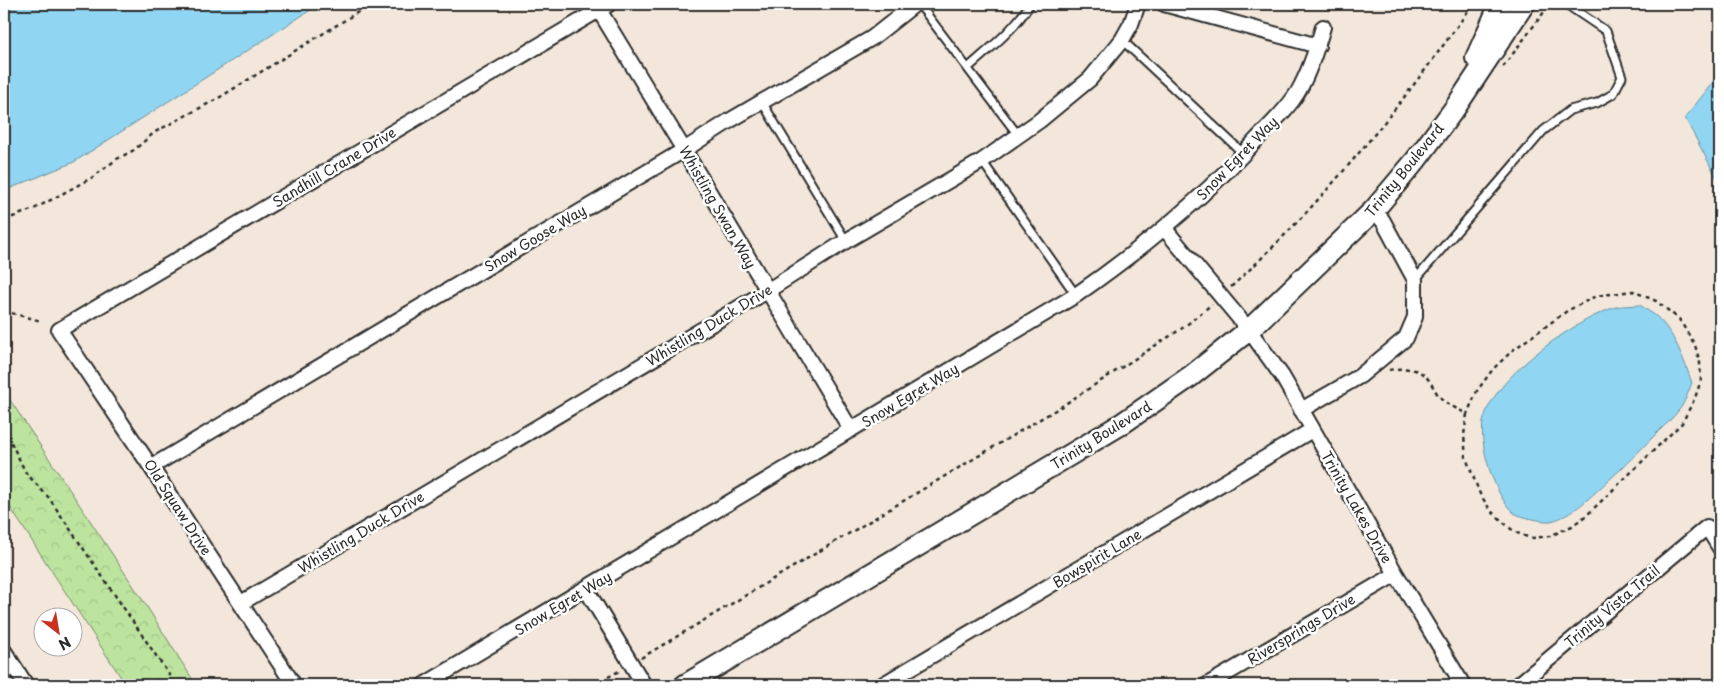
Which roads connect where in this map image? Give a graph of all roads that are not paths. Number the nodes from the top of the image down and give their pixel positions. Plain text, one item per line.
1 (915, 4) edge
2 (919, 4) edge
3 (1030, 4) edge
4 (1138, 4) edge
5 (1164, 4) edge
6 (1500, 4) edge
7 (1524, 4) edge
8 (1566, 4) edge
9 (604, 7) edge
10 (1324, 26) dead end
11 (1122, 40) junction
12 (1318, 46) junction
13 (968, 68) junction
14 (762, 102) junction
15 (1454, 108) junction
16 (1018, 135) junction
17 (684, 150) junction
18 (1244, 154) junction
19 (982, 161) junction
20 (1374, 210) junction
21 (1164, 228) junction
22 (846, 241) junction
23 (1415, 280) junction
24 (767, 291) junction
25 (1076, 294) junction
26 (59, 330) joint
27 (1250, 330) junction
28 (1301, 410) junction
29 (851, 430) junction
30 (1312, 430) junction
31 (151, 467) junction
32 (1720, 548) edge
33 (1396, 574) junction
34 (586, 589) junction
35 (240, 603) junction
36 (5, 657) edge
37 (26, 685) edge
38 (294, 685) edge
39 (424, 685) edge
40 (644, 685) edge
41 (685, 685) edge
42 (882, 685) edge
43 (1207, 685) edge
44 (1463, 685) edge
45 (1518, 685) edge

1 - 14 street, Snow Goose Way
2 - 13 lane
3 - 13 lane
4 - 11 street, Whistling Duck Drive
5 - 12 street
6 - 15 main road, Trinity Boulevard
7 - 15 main road, Trinity Boulevard
8 - 23 lane
9 - 17 street, Whistling Swan Way
9 - 26 street, Sandhill Crane Drive
10 - 12 street, Snow Egret Way
11 - 16 street, Whistling Duck Drive
11 - 18 lane
12 - 18 street, Snow Egret Way
13 - 16 lane
14 - 17 street, Snow Goose Way
14 - 22 lane
15 - 20 main road, Trinity Boulevard
16 - 19 street, Whistling Duck Drive
17 - 24 street, Whistling Swan Way
17 - 31 street, Snow Goose Way
18 - 21 street, Snow Egret Way
19 - 22 street, Whistling Duck Drive
19 - 25 lane
20 - 23 street
20 - 27 main road, Trinity Boulevard
21 - 25 street, Snow Egret Way
21 - 27 street, Trinity Lakes Drive
22 - 24 street, Whistling Duck Drive
23 - 28 street
24 - 29 street, Whistling Swan Way
24 - 35 street, Whistling Duck Drive
25 - 29 street, Snow Egret Way
26 - 31 street, Old Squaw Drive
27 - 28 street, Trinity Lakes Drive
27 - 41 main road, Trinity Boulevard
28 - 30 street, Trinity Lakes Drive
29 - 34 street, Snow Egret Way
30 - 33 street, Trinity Lakes Drive
30 - 42 street, Bowspirit Lane
31 - 35 street, Old Squaw Drive
32 - 45 street, Trinity Vista Trail
33 - 43 street, Riversprings Drive
33 - 44 street, Trinity Lakes Drive
34 - 39 street, Snow Egret Way
34 - 40 street
35 - 38 street, Old Squaw Drive
36 - 37 street

